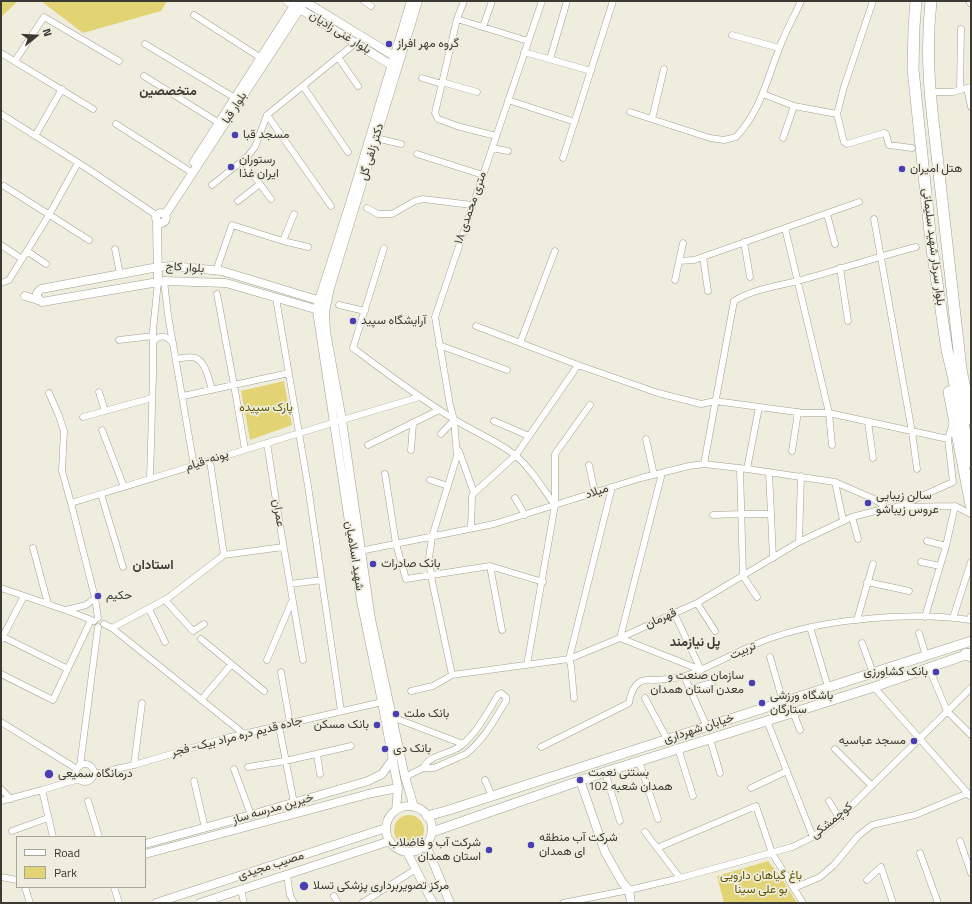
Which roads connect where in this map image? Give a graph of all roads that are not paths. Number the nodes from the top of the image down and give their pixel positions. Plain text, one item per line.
1 (304, 1) edge
2 (364, 1) edge
3 (411, 1) edge
4 (418, 1) edge
5 (464, 1) edge
6 (492, 1) edge
7 (542, 1) edge
8 (567, 1) edge
9 (613, 1) edge
10 (801, 1) edge
11 (873, 1) edge
12 (916, 1) edge
13 (931, 1) edge
14 (294, 4) edge
15 (371, 6) dead end
16 (194, 15) dead end
17 (457, 19) junction
18 (483, 28) junction
19 (961, 29) dead end
20 (732, 35) dead end
21 (363, 37) junction
22 (528, 42) junction
23 (355, 43) junction
24 (145, 44) dead end
25 (779, 48) junction
26 (524, 52) junction
27 (1, 53) edge
28 (394, 57) junction
29 (261, 58) junction
30 (338, 58) junction
31 (550, 59) junction
32 (383, 60) junction
33 (15, 61) junction
34 (119, 61) dead end
35 (395, 67) junction
36 (664, 69) dead end
37 (591, 72) junction
38 (144, 76) dead end
39 (422, 78) dead end
40 (442, 83) junction
41 (303, 86) junction
42 (358, 86) dead end
43 (966, 88) edge
44 (62, 90) junction
45 (477, 92) dead end
46 (930, 92) junction
47 (763, 94) junction
48 (235, 98) junction
49 (508, 100) junction
50 (794, 106) junction
51 (971, 107) edge
52 (93, 109) dead end
53 (630, 112) dead end
54 (1, 114) edge
55 (837, 114) junction
56 (267, 115) junction
57 (652, 119) junction
58 (575, 122) junction
59 (219, 123) junction
60 (116, 124) dead end
61 (35, 136) junction
62 (496, 136) junction
63 (376, 138) junction
64 (783, 138) dead end
65 (401, 144) dead end
66 (492, 148) junction
67 (912, 148) dead end
68 (508, 151) dead end
69 (348, 152) dead end
70 (417, 154) dead end
71 (563, 158) dead end
72 (242, 160) junction
73 (78, 163) junction
74 (188, 170) junction
75 (483, 175) junction
76 (260, 184) junction
77 (212, 185) dead end
78 (4, 186) dead end
79 (926, 188) junction
80 (940, 188) junction
81 (271, 199) dead end
82 (238, 201) dead end
83 (859, 202) dead end
84 (472, 205) junction
85 (331, 206) dead end
86 (367, 208) dead end
87 (294, 214) dead end
88 (827, 214) junction
89 (49, 215) junction
90 (160, 217) junction
91 (874, 219) dead end
92 (785, 228) junction
93 (89, 240) dead end
94 (283, 242) junction
95 (744, 242) junction
96 (683, 243) dead end
97 (835, 244) dead end
98 (1, 245) edge
99 (308, 247) dead end
100 (916, 247) dead end
101 (384, 248) dead end
102 (115, 249) dead end
103 (27, 251) junction
104 (555, 251) dead end
105 (881, 256) junction
106 (703, 257) junction
107 (22, 259) junction
108 (679, 261) junction
109 (46, 264) dead end
110 (161, 266) junction
111 (840, 268) junction
112 (216, 271) junction
113 (120, 274) junction
114 (750, 277) dead end
115 (675, 280) dead end
116 (161, 281) junction
117 (798, 281) junction
118 (1, 283) edge
119 (41, 289) junction
120 (708, 291) dead end
121 (217, 294) dead end
122 (276, 298) junction
123 (323, 301) junction
124 (42, 302) junction
125 (339, 305) dead end
126 (365, 310) junction
127 (321, 311) junction
128 (848, 321) dead end
129 (476, 326) dead end
130 (153, 339) junction
131 (119, 340) dead end
132 (173, 343) junction
133 (520, 343) junction
134 (439, 345) junction
135 (959, 348) junction
136 (947, 350) junction
137 (176, 359) junction
138 (578, 365) junction
139 (507, 370) dead end
140 (289, 373) junction
141 (234, 386) junction
142 (971, 386) edge
143 (212, 390) junction
144 (100, 392) dead end
145 (49, 393) dead end
146 (183, 396) junction
147 (152, 398) junction
148 (420, 398) junction
149 (715, 401) junction
150 (590, 405) dead end
151 (759, 407) junction
152 (439, 410) junction
153 (105, 411) junction
154 (798, 412) junction
155 (828, 413) junction
156 (83, 417) dead end
157 (954, 418) junction
158 (971, 419) edge
159 (454, 420) junction
160 (338, 421) junction
161 (494, 421) dead end
162 (868, 422) junction
163 (413, 424) junction
164 (102, 430) dead end
165 (300, 432) junction
166 (912, 432) junction
167 (441, 434) dead end
168 (529, 436) junction
169 (646, 439) dead end
170 (948, 440) junction
171 (267, 442) junction
172 (456, 442) junction
173 (368, 445) dead end
174 (832, 445) dead end
175 (245, 449) junction
176 (411, 450) dead end
177 (792, 451) dead end
178 (516, 455) junction
179 (873, 458) dead end
180 (210, 461) junction
181 (971, 462) edge
182 (704, 464) junction
183 (590, 465) dead end
184 (194, 466) junction
185 (740, 468) junction
186 (747, 469) junction
187 (917, 469) dead end
188 (769, 472) junction
189 (662, 473) junction
190 (385, 474) dead end
191 (654, 475) junction
192 (801, 476) junction
193 (150, 479) junction
194 (430, 480) dead end
195 (835, 482) junction
196 (448, 486) junction
197 (124, 487) junction
198 (612, 487) junction
199 (474, 492) junction
200 (595, 493) junction
201 (102, 494) junction
202 (515, 498) dead end
203 (71, 502) junction
204 (555, 505) junction
205 (971, 505) edge
206 (955, 506) junction
207 (897, 507) junction
208 (886, 508) junction
209 (741, 514) junction
210 (771, 514) junction
211 (971, 514) edge
212 (525, 515) junction
213 (713, 515) dead end
214 (852, 516) junction
215 (843, 520) junction
216 (471, 528) junction
217 (432, 537) junction
218 (858, 539) dead end
219 (927, 541) dead end
220 (799, 542) junction
221 (396, 544) junction
222 (946, 546) junction
223 (283, 547) junction
224 (33, 548) dead end
225 (360, 551) junction
226 (224, 555) junction
227 (773, 558) junction
228 (921, 562) dead end
229 (971, 562) edge
230 (872, 564) dead end
231 (490, 566) junction
232 (940, 566) junction
233 (123, 567) dead end
234 (431, 576) junction
235 (743, 576) junction
236 (322, 580) junction
237 (542, 582) junction
238 (867, 582) junction
239 (290, 584) junction
240 (1, 588) edge
241 (909, 590) dead end
242 (24, 596) junction
243 (757, 597) dead end
244 (95, 598) junction
245 (165, 600) junction
246 (293, 600) junction
247 (697, 603) junction
248 (48, 604) junction
249 (149, 609) junction
250 (65, 610) junction
251 (674, 613) junction
252 (925, 617) junction
253 (953, 618) junction
254 (970, 618) edge
255 (857, 620) junction
256 (96, 622) junction
257 (204, 624) dead end
258 (810, 627) junction
259 (112, 628) junction
260 (502, 630) dead end
261 (715, 631) dead end
262 (919, 633) dead end
263 (2, 638) edge
264 (620, 638) junction
265 (201, 639) dead end
266 (971, 641) edge
267 (165, 642) dead end
268 (862, 643) dead end
269 (969, 654) edge
270 (926, 656) junction
271 (770, 657) dead end
272 (569, 659) junction
273 (267, 660) dead end
274 (303, 660) dead end
275 (231, 665) junction
276 (527, 665) junction
277 (930, 668) junction
278 (68, 669) junction
279 (701, 670) junction
280 (281, 672) dead end
281 (873, 673) junction
282 (1, 674) edge
283 (452, 675) junction
284 (684, 676) junction
285 (712, 683) dead end
286 (828, 687) junction
287 (874, 687) junction
288 (971, 688) edge
289 (689, 689) junction
290 (264, 691) dead end
291 (411, 691) dead end
292 (574, 698) dead end
293 (645, 698) dead end
294 (201, 700) junction
295 (382, 702) junction
296 (783, 702) junction
297 (142, 703) dead end
298 (948, 711) junction
299 (340, 712) junction
300 (793, 712) junction
301 (392, 717) junction
302 (767, 720) junction
303 (1, 722) edge
304 (290, 723) junction
305 (279, 726) junction
306 (707, 727) junction
307 (800, 730) dead end
308 (244, 734) junction
309 (971, 735) edge
310 (667, 739) junction
311 (710, 739) junction
312 (920, 740) junction
313 (463, 744) junction
314 (351, 746) dead end
315 (541, 747) dead end
316 (678, 748) junction
317 (835, 749) dead end
318 (317, 754) junction
319 (393, 759) junction
320 (285, 761) junction
321 (639, 761) junction
322 (134, 764) junction
323 (79, 767) junction
324 (248, 767) dead end
325 (423, 768) junction
326 (234, 769) dead end
327 (787, 771) junction
328 (605, 772) junction
329 (720, 773) dead end
330 (94, 774) junction
331 (320, 774) dead end
332 (405, 777) junction
333 (79, 779) junction
334 (485, 780) dead end
335 (580, 780) junction
336 (194, 781) dead end
337 (368, 781) junction
338 (872, 786) junction
339 (398, 788) junction
340 (751, 788) dead end
341 (1, 789) edge
342 (42, 790) junction
343 (372, 793) junction
344 (970, 795) edge
345 (492, 796) junction
346 (693, 796) dead end
347 (11, 799) junction
348 (1, 801) edge
349 (88, 801) dead end
350 (829, 801) dead end
351 (294, 803) junction
352 (414, 807) junction
353 (396, 810) junction
354 (251, 815) junction
355 (428, 816) junction
356 (48, 818) junction
357 (839, 818) junction
358 (658, 819) dead end
359 (620, 821) dead end
360 (205, 828) junction
361 (386, 828) junction
362 (12, 831) dead end
363 (432, 832) junction
364 (645, 832) dead end
365 (53, 836) edge
366 (99, 836) edge
367 (813, 837) junction
368 (960, 841) dead end
369 (390, 842) junction
370 (146, 844) edge
371 (426, 844) junction
372 (657, 848) junction
373 (407, 852) junction
374 (772, 852) junction
375 (920, 853) dead end
376 (146, 854) edge
377 (416, 869) junction
378 (971, 873) edge
379 (287, 876) junction
380 (1, 877) edge
381 (680, 878) junction
382 (16, 880) edge
383 (867, 880) dead end
384 (25, 888) edge
385 (114, 888) edge
386 (794, 888) junction
387 (241, 890) junction
388 (629, 890) junction
389 (334, 896) dead end
390 (372, 897) junction
391 (578, 901) edge
392 (30, 903) edge
393 (119, 903) edge
394 (156, 903) edge
395 (200, 903) edge
396 (244, 903) edge
397 (294, 903) edge
398 (338, 903) edge
399 (362, 903) edge
400 (377, 903) edge
401 (433, 903) edge
402 (450, 903) edge
403 (563, 903) edge
404 (631, 903) edge
405 (803, 903) edge
406 (893, 903) edge
407 (938, 903) edge

1 - 14 main road, بلوار قبا
1 - 21 main road, بلوار غنی زادیان
2 - 15 street
3 - 28 main road, دکتر زلفی گل
4 - 28 main road, دکتر زلفی گل
5 - 17 street
6 - 18 street
7 - 22 street, ۱۸ متری محمدی
8 - 31 street
9 - 37 street
10 - 25 street
11 - 55 street
12 - 79 highway, بلوار سردار شهید سلیمانی
13 - 46 highway, بلوار سردار شهید سلیمانی
14 - 23 main road, بلوار غنی زادیان
14 - 29 main road, بلوار قبا
14 - 90 main road, بلوار قبا
16 - 29 street
17 - 18 street
17 - 40 street
18 - 22 street
19 - 43 street
20 - 25 street
21 - 23 street
21 - 28 main road, بلوار غنی زادیان
22 - 26 street, ۱۸ متری محمدی
23 - 30 street
23 - 32 main road, بلوار غنی زادیان
24 - 48 street
25 - 47 street
26 - 31 street
26 - 49 street, ۱۸ متری محمدی
27 - 33 street
28 - 32 main road
28 - 35 main road, دکتر زلفی گل
29 - 48 main road, بلوار قبا
30 - 41 street
30 - 42 street
31 - 37 street
32 - 35 main road, بلوار غنی زادیان
33 - 34 street
33 - 44 street
35 - 63 main road, دکتر زلفی گل
35 - 123 main road, دکتر زلفی گل
36 - 57 street
37 - 58 street
38 - 59 street
39 - 40 street
40 - 45 street
40 - 62 street
41 - 56 street
41 - 69 street
43 - 46 street
43 - 51 street
44 - 52 street
44 - 61 street
46 - 80 highway, بلوار سردار شهید سلیمانی
47 - 50 street
47 - 57 street
48 - 59 main road, بلوار قبا
49 - 58 street
49 - 62 street, ۱۸ متری محمدی
50 - 55 street
50 - 64 street
53 - 57 street
54 - 61 street
55 - 67 street
56 - 72 street
56 - 85 street
58 - 71 street
59 - 74 main road, بلوار قبا
60 - 74 street
61 - 73 street
62 - 66 street, ۱۸ متری محمدی
63 - 65 street
63 - 123 main road, دکتر زلفی گل
66 - 68 street
66 - 75 street, ۱۸ متری محمدی
70 - 75 street
72 - 76 street
72 - 77 street
73 - 89 street
73 - 90 street
74 - 90 main road, بلوار قبا
75 - 84 street, ۱۸ متری محمدی
76 - 81 street
76 - 82 street
78 - 89 street
79 - 80 highway
79 - 136 highway, بلوار سردار شهید سلیمانی
80 - 135 highway, بلوار سردار شهید سلیمانی
83 - 88 street
84 - 86 street
84 - 134 street, ۱۸ متری محمدی
87 - 94 street
88 - 92 street
88 - 97 street
89 - 93 street
89 - 103 street
90 - 110 main road
91 - 105 street
92 - 95 street
92 - 117 street
94 - 99 street
94 - 112 street
95 - 106 street
95 - 114 street
96 - 108 street
98 - 107 street
100 - 105 street
101 - 126 street
102 - 113 street
103 - 107 street
103 - 109 street
104 - 133 street
105 - 111 street
105 - 166 street
106 - 108 street
106 - 120 street
107 - 118 street
108 - 115 street
110 - 112 main road, بلوار کاج
110 - 113 main road, بلوار کاج
110 - 116 main road
111 - 117 street
111 - 128 street
112 - 123 main road, بلوار کاج
113 - 119 main road, بلوار کاج
116 - 122 main road, بلوار کاج
116 - 124 main road, بلوار کاج
116 - 130 street
116 - 132 street
117 - 149 street
117 - 155 street
119 - 124 main road
119 - 124 main road, بلوار کاج
121 - 141 street
122 - 127 main road, بلوار کاج
122 - 140 street
123 - 127 main road, شهید اسلامیان
125 - 126 street
126 - 148 street
127 - 160 main road, شهید اسلامیان
129 - 133 street
130 - 131 street
130 - 132 street
130 - 147 street
132 - 137 street
133 - 138 street
134 - 139 street
134 - 159 street, ۱۸ متری محمدی
135 - 142 highway
135 - 158 highway, بلوار سردار شهید سلیمانی
136 - 157 highway
136 - 181 highway
137 - 143 street
137 - 146 street
138 - 149 street
138 - 168 street
140 - 141 street
140 - 165 street
141 - 143 street
141 - 175 street
143 - 146 street
144 - 153 street
145 - 203 street
146 - 184 street
147 - 153 street
147 - 193 street
148 - 152 street
148 - 160 street, پونه-قیام
149 - 151 street
149 - 182 street
150 - 204 street
151 - 154 street
151 - 186 street
152 - 159 street
152 - 163 street
153 - 156 street
154 - 155 street
154 - 177 street
155 - 162 street
155 - 174 street
157 - 170 street
157 - 205 highway
159 - 167 street
159 - 172 street, ۱۸ متری محمدی
159 - 178 street
160 - 165 street, پونه-قیام
160 - 225 main road, شهید اسلامیان
160 - 295 main road, شهید اسلامیان
161 - 168 street
162 - 166 street
162 - 179 street
163 - 173 street
163 - 176 street
164 - 197 street
165 - 171 street, پونه-قیام
165 - 236 street
166 - 170 street
166 - 187 street
168 - 178 street
169 - 191 street
170 - 207 street
171 - 175 street, پونه-قیام
171 - 223 street, عمران
172 - 196 street
172 - 199 street
175 - 180 street, پونه-قیام
178 - 199 street
178 - 204 street
180 - 184 street, پونه-قیام
180 - 226 street
182 - 185 street, میلاد
182 - 189 street, میلاد
183 - 200 street
184 - 193 street, پونه-قیام
185 - 186 street, میلاد
185 - 209 street
186 - 188 street, میلاد
188 - 192 street, میلاد
188 - 210 street
189 - 191 street, میلاد
189 - 264 street
190 - 221 street
191 - 198 street, میلاد
192 - 195 street, میلاد
192 - 220 street
193 - 197 street, پونه-قیام
194 - 196 street
195 - 208 street, میلاد
195 - 215 street
196 - 217 street
197 - 201 street, پونه-قیام
198 - 200 street, میلاد
198 - 272 street
199 - 216 street
200 - 204 street, میلاد
201 - 203 street, پونه-قیام
201 - 233 street
202 - 212 street
203 - 244 street
204 - 212 street, میلاد
204 - 237 street
206 - 207 street
206 - 211 street
206 - 222 street
207 - 208 street, قهرمان
208 - 214 street, قهرمان
209 - 210 street
209 - 213 street
209 - 235 street
210 - 227 street
212 - 216 street, میلاد
214 - 215 street, قهرمان
214 - 218 street
215 - 220 street, قهرمان
216 - 217 street, میلاد
217 - 221 street, میلاد
217 - 234 street
219 - 222 street
220 - 227 street, قهرمان
221 - 225 street, میلاد
221 - 234 street
222 - 232 street
223 - 226 street
223 - 239 street, عمران
224 - 248 street
225 - 301 main road, شهید اسلامیان
226 - 245 street
227 - 235 street, قهرمان
228 - 232 street
229 - 253 street
230 - 238 street
231 - 234 street
231 - 237 street
231 - 260 street
232 - 252 street
234 - 283 street
235 - 243 street
235 - 247 street, قهرمان
236 - 239 street
236 - 299 street
237 - 276 street
238 - 241 street
238 - 255 street
239 - 246 street, عمران
240 - 242 street
242 - 248 street
242 - 263 street
244 - 250 street
244 - 256 street
245 - 249 street
245 - 257 street
246 - 273 street
246 - 274 street, عمران
247 - 251 street, قهرمان
247 - 261 street
248 - 250 street
249 - 259 street
249 - 267 street
250 - 256 street
251 - 264 street, قهرمان
251 - 279 street
252 - 253 street, تربیت
252 - 255 street, تربیت
253 - 254 street, تربیت
255 - 258 street, تربیت
256 - 259 street
256 - 278 street
256 - 323 street
258 - 279 street, تربیت
258 - 286 street
259 - 294 street
262 - 270 street
263 - 278 street
264 - 272 street, قهرمان
264 - 279 street
265 - 275 street
266 - 270 main road, خیابان شهرداری
268 - 281 street
269 - 277 main road, خیابان شهرداری
270 - 281 main road, خیابان شهرداری
271 - 296 street
272 - 276 street, قهرمان
272 - 292 street
275 - 290 street
275 - 294 street
276 - 283 street, قهرمان
277 - 287 main road, خیابان شهرداری
277 - 298 street
278 - 282 street
279 - 284 street, تربیت
280 - 304 street
281 - 286 main road, خیابان شهرداری
283 - 291 street, قهرمان
284 - 289 street
284 - 315 street, تربیت
285 - 289 street
286 - 296 main road, خیابان شهرداری
287 - 300 main road, خیابان شهرداری
287 - 312 street
288 - 298 street, کوچمشکی
289 - 306 street
293 - 310 street
294 - 308 street
295 - 299 street, جاده قدیم دره مراد بیک- فجر
295 - 319 main road, شهید اسلامیان
296 - 306 main road, خیابان شهرداری
297 - 322 street
298 - 309 street
298 - 312 street, کوچمشکی
299 - 304 street, جاده قدیم دره مراد بیک- فجر
300 - 302 main road, خیابان شهرداری
300 - 307 street
301 - 313 street
301 - 332 main road, شهید اسلامیان
302 - 311 main road, خیابان شهرداری
302 - 327 street
303 - 323 street
304 - 305 street, جاده قدیم دره مراد بیک- فجر
305 - 308 street, جاده قدیم دره مراد بیک- فجر
305 - 320 street
306 - 310 main road, خیابان شهرداری
308 - 322 street, جاده قدیم دره مراد بیک- فجر
310 - 345 main road, خیابان شهرداری
311 - 316 main road, خیابان شهرداری
311 - 329 street
312 - 338 street, کوچمشکی
312 - 344 street
313 - 325 street
313 - 325 street
314 - 318 street
316 - 321 main road, خیابان شهرداری
316 - 346 street
317 - 338 street
318 - 320 street
318 - 331 street
319 - 337 main road, خیرین مدرسه ساز
319 - 339 main road, شهید اسلامیان
320 - 324 street
320 - 351 street
321 - 328 main road, خیابان شهرداری
321 - 358 street
322 - 330 street, جاده قدیم دره مراد بیک- فجر
323 - 330 street
323 - 333 street
325 - 332 street
326 - 354 street
327 - 340 street
327 - 367 street
328 - 335 main road, خیابان شهرداری
328 - 359 street
330 - 333 street
332 - 352 main road, شهید اسلامیان
333 - 342 street
334 - 345 street
335 - 363 main road, خیابان شهرداری
335 - 388 main road
336 - 360 street
337 - 343 main road
337 - 351 main road, خیرین مدرسه ساز
338 - 357 street, کوچمشکی
339 - 343 main road, خیرین مدرسه ساز
339 - 353 main road, شهید اسلامیان
341 - 347 street
342 - 347 street
342 - 356 street
343 - 376 main road, خیرین مدرسه ساز
344 - 386 street
345 - 355 main road, خیابان شهرداری
347 - 348 street
349 - 366 street
350 - 357 street
351 - 354 main road, خیرین مدرسه ساز
352 - 353 main road
352 - 355 main road
353 - 361 main road
354 - 360 main road, خیرین مدرسه ساز
355 - 363 main road
356 - 362 street
356 - 365 street
357 - 367 street, کوچمشکی
360 - 370 main road, خیرین مدرسه ساز
361 - 369 main road
361 - 394 main road, مصیب مجیدی
363 - 371 main road
364 - 372 street
367 - 374 street, کوچمشکی
368 - 378 street
369 - 373 main road
369 - 379 main road, مصیب مجیدی
371 - 373 main road
371 - 402 main road
372 - 374 street
372 - 381 street
373 - 377 main road
374 - 381 street, کوچمشکی
374 - 386 street
375 - 407 street
377 - 390 street
377 - 401 main road
379 - 387 main road, مصیب مجیدی
379 - 397 street
380 - 382 street
381 - 388 street, کوچمشکی
383 - 406 street
384 - 392 street
385 - 393 street
386 - 405 street
387 - 395 main road, مصیب مجیدی
387 - 396 street
388 - 391 street, کوچمشکی
388 - 404 main road
389 - 398 street
390 - 399 street
390 - 400 street
391 - 403 street, کوچمشکی

